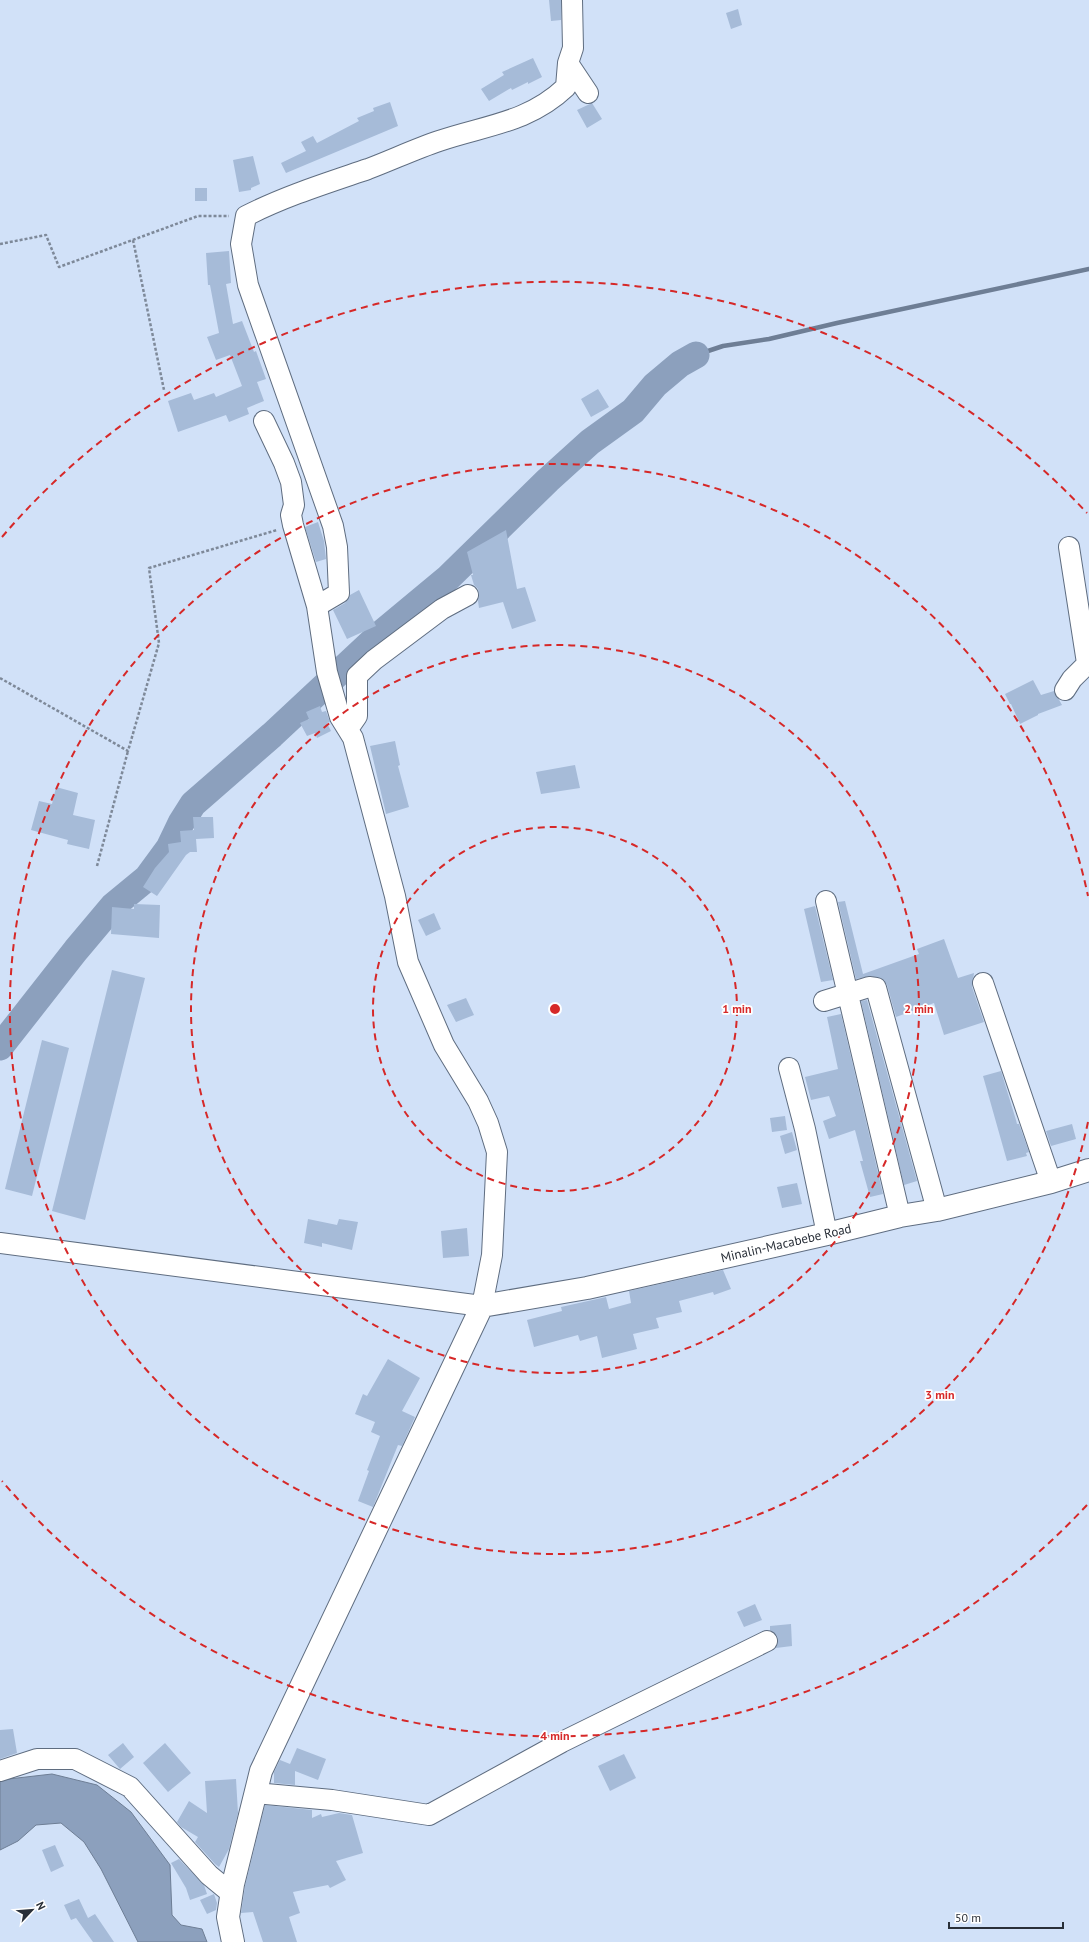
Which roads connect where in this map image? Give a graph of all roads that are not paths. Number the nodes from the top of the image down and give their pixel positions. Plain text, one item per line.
1 (572, 0) edge
2 (568, 63) junction
3 (588, 93) dead end
4 (264, 421) dead end
5 (1069, 547) dead end
6 (468, 595) dead end
7 (317, 606) junction
8 (1088, 663) edge
9 (1065, 690) dead end
10 (344, 723) junction
11 (826, 901) dead end
12 (984, 983) dead end
13 (847, 993) junction
14 (824, 1001) dead end
15 (789, 1068) dead end
16 (1089, 1170) edge
17 (1051, 1182) junction
18 (937, 1210) junction
19 (900, 1216) junction
20 (827, 1234) junction
21 (0, 1243) edge
22 (482, 1306) junction
23 (767, 1641) dead end
24 (0, 1771) edge
25 (255, 1793) junction
26 (232, 1894) junction
27 (233, 1942) edge

1 - 2 street
2 - 3 street
2 - 7 street
4 - 7 street
5 - 8 street
6 - 10 street
7 - 10 street
8 - 9 street
10 - 22 street
11 - 13 street
12 - 17 street
13 - 14 street
13 - 18 street
13 - 19 street
15 - 20 street
16 - 17 main road, Minalin-Macabebe Road
17 - 18 main road, Minalin-Macabebe Road
18 - 19 main road, Minalin-Macabebe Road
19 - 20 main road, Minalin-Macabebe Road
20 - 22 main road, Minalin-Macabebe Road
21 - 22 street
22 - 25 main road
23 - 25 street
24 - 26 street
25 - 26 main road
26 - 27 main road

